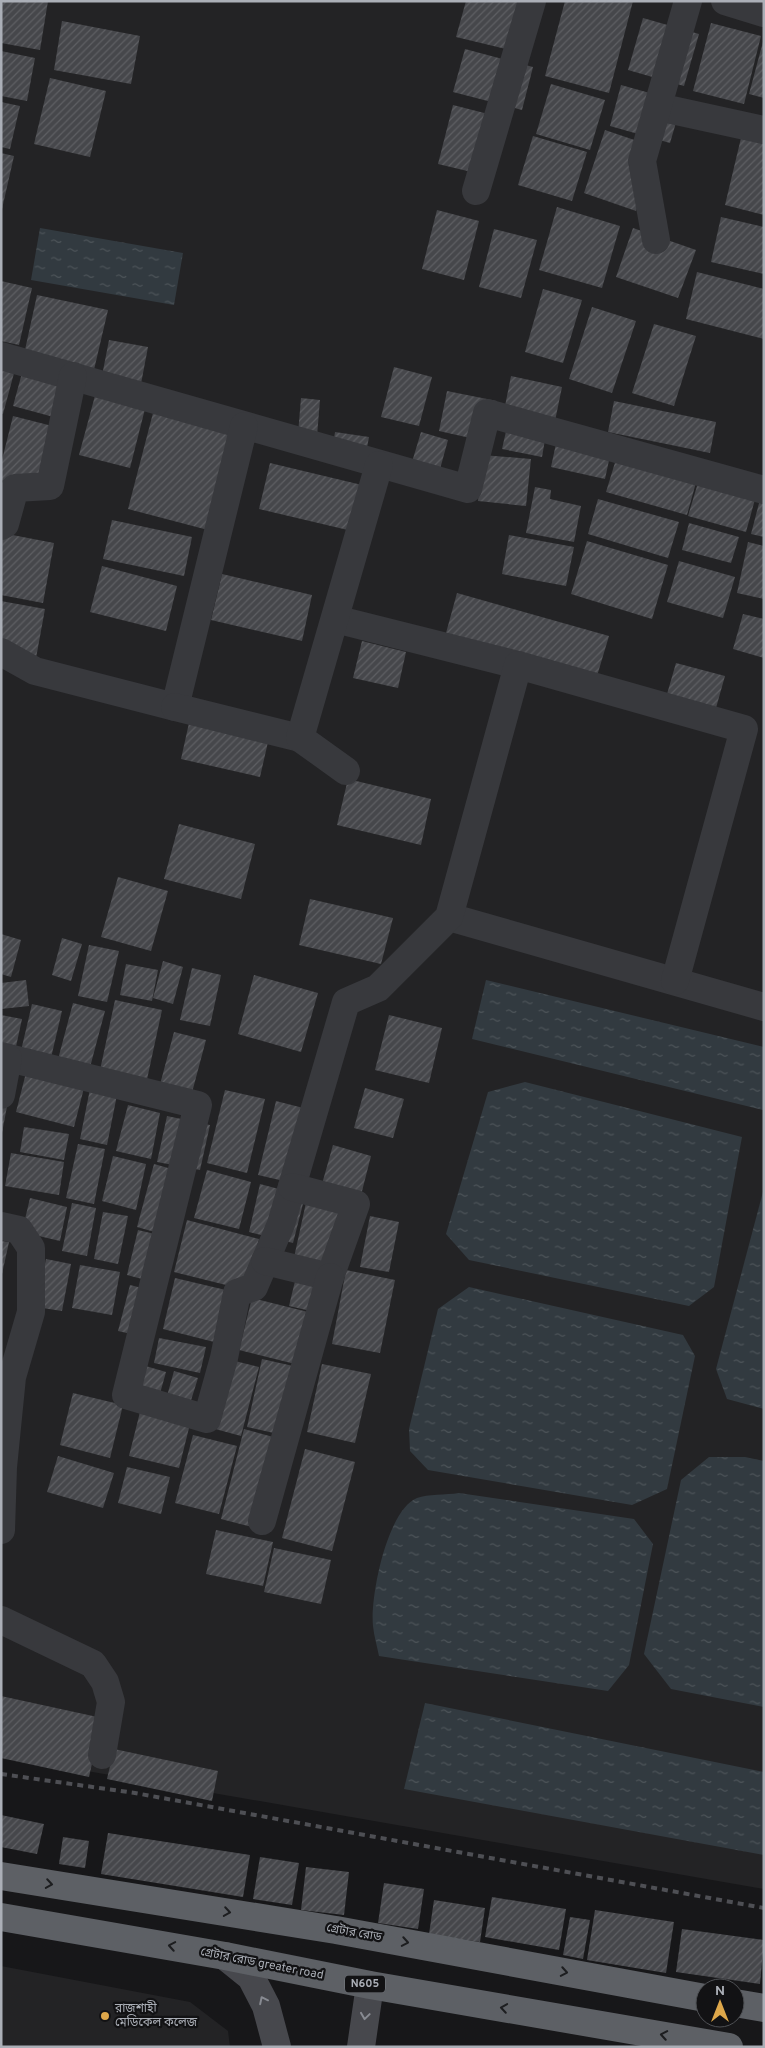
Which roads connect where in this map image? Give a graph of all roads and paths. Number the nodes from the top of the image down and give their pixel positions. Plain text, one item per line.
1 (532, 1) edge
2 (688, 1) edge
3 (726, 1) edge
4 (764, 13) edge
5 (658, 107) junction
6 (764, 130) edge
7 (476, 192) dead end
8 (656, 240) dead end
9 (1, 356) edge
10 (73, 376) junction
11 (244, 426) junction
12 (380, 465) junction
13 (764, 490) edge
14 (1, 526) edge
15 (335, 618) junction
16 (1, 652) edge
17 (518, 665) junction
18 (175, 707) junction
19 (300, 738) junction
20 (346, 771) dead end
21 (449, 917) junction
22 (675, 981) junction
23 (764, 1007) edge
24 (4, 1057) edge
25 (1, 1095) edge
26 (292, 1187) junction
27 (1, 1226) edge
28 (265, 1261) junction
29 (330, 1277) junction
30 (262, 1521) dead end
31 (1, 1530) edge
32 (1, 1620) edge
33 (102, 1755) dead end
34 (1, 1876) edge
35 (1, 1917) edge
36 (226, 1956) junction
37 (370, 1985) junction
38 (695, 1996) edge
39 (745, 2005) edge
40 (764, 2008) edge
41 (277, 2047) edge
42 (361, 2047) edge
43 (730, 2047) edge

1 - 7 street
2 - 5 street
3 - 4 street
5 - 6 street
5 - 8 street
9 - 10 street
10 - 11 street
10 - 14 street
11 - 12 street
11 - 18 street
12 - 13 street
12 - 15 street
15 - 17 street
15 - 19 street
16 - 18 street
17 - 21 street
17 - 22 street
18 - 19 street
19 - 20 street
21 - 22 street
21 - 26 street
22 - 23 street
24 - 25 street
24 - 28 street
26 - 28 street
26 - 29 street
27 - 31 street
28 - 29 street
29 - 30 street
32 - 33 street
34 -> 38 highway, গ্রেটার রোড
36 -> 35 highway, গ্রেটার রোড greater road / N605
36 - 37 highway, গ্রেটার রোড greater road / N605
41 -> 36 main road
37 -> 42 main road
43 -> 37 highway, গ্রেটার রোড greater road / N605
39 - 40 highway

